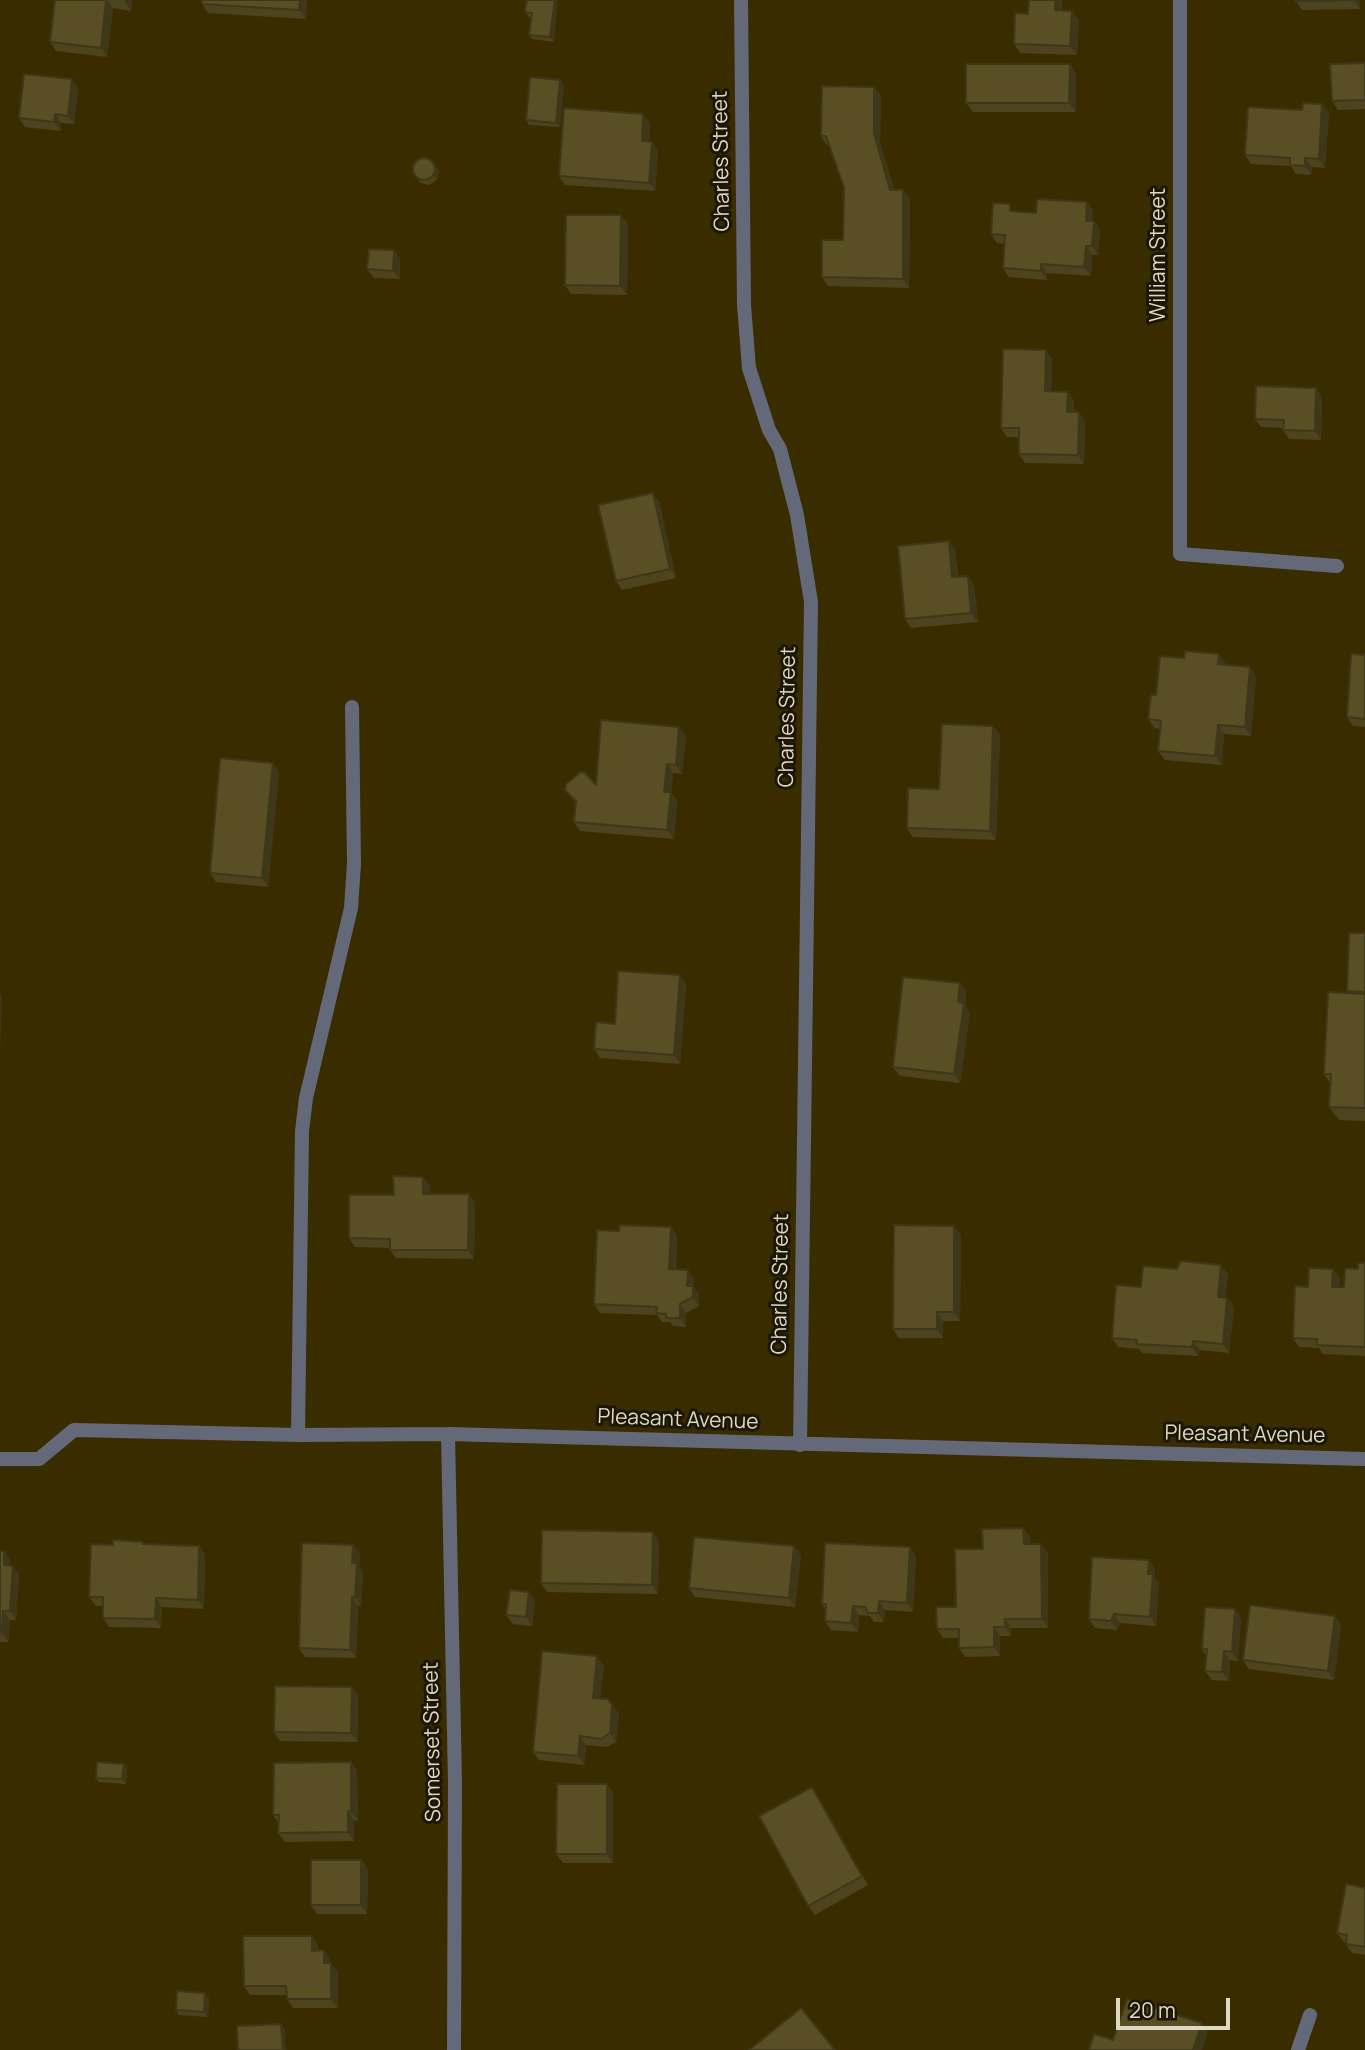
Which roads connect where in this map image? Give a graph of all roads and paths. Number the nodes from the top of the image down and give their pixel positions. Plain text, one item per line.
1 (741, 0) edge
2 (1180, 0) edge
3 (1337, 566) dead end
4 (352, 706) dead end
5 (448, 1434) junction
6 (298, 1435) junction
7 (800, 1445) junction
8 (0, 1459) edge
9 (1365, 1459) edge
10 (1310, 2015) dead end
11 (454, 2050) edge
12 (1298, 2050) edge

1 - 7 street, Charles Street
2 - 3 street, William Street
4 - 6 street
5 - 6 street, Pleasant Avenue
5 - 7 street, Pleasant Avenue
5 - 11 street, Somerset Street
6 - 8 street, Pleasant Avenue
7 - 9 street, Pleasant Avenue
10 - 12 street

